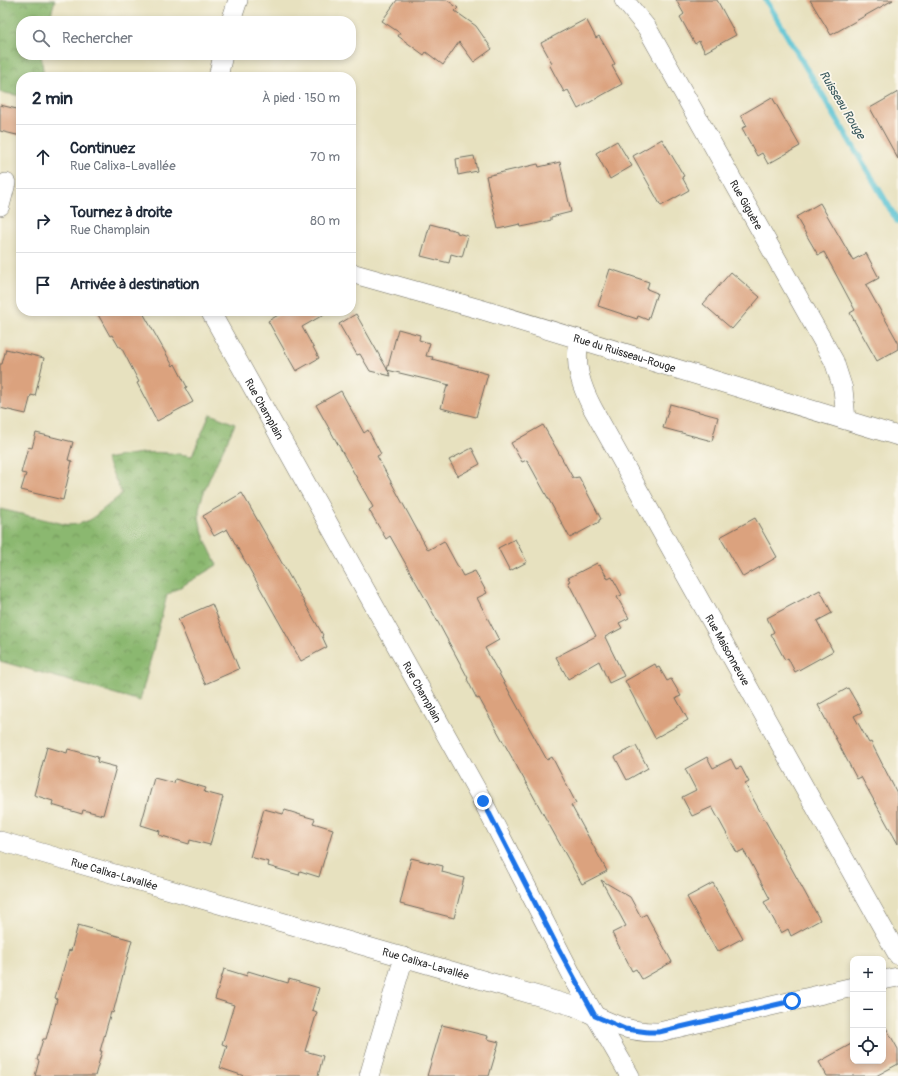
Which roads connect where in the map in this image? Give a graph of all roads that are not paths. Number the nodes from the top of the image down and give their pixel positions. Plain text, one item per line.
1 (238, 0) edge
2 (624, 0) edge
3 (233, 16) edge
4 (222, 60) edge
5 (219, 72) edge
6 (9, 183) edge
7 (0, 206) edge
8 (356, 274) edge
9 (213, 316) edge
10 (579, 339) junction
11 (846, 419) junction
12 (898, 436) edge
13 (0, 841) edge
14 (898, 955) edge
15 (404, 957) junction
16 (898, 977) edge
17 (886, 979) edge
18 (850, 988) edge
19 (595, 1016) junction
20 (369, 1076) edge
21 (630, 1076) edge

1 - 3 street
2 - 11 street, Rue Giguère
4 - 5 street
6 - 7 street
8 - 10 street, Rue du Ruisseau-Rouge
9 - 19 street, Rue Champlain
10 - 11 street, Rue du Ruisseau-Rouge
10 - 14 street, Rue Maisonneuve
11 - 12 street, Rue du Ruisseau-Rouge
13 - 15 street, Rue Calixa-Lavallée
15 - 19 street, Rue Calixa-Lavallée
15 - 20 street
16 - 17 street
18 - 19 street, Rue Calixa-Lavallée
19 - 21 street, Rue Champlain

